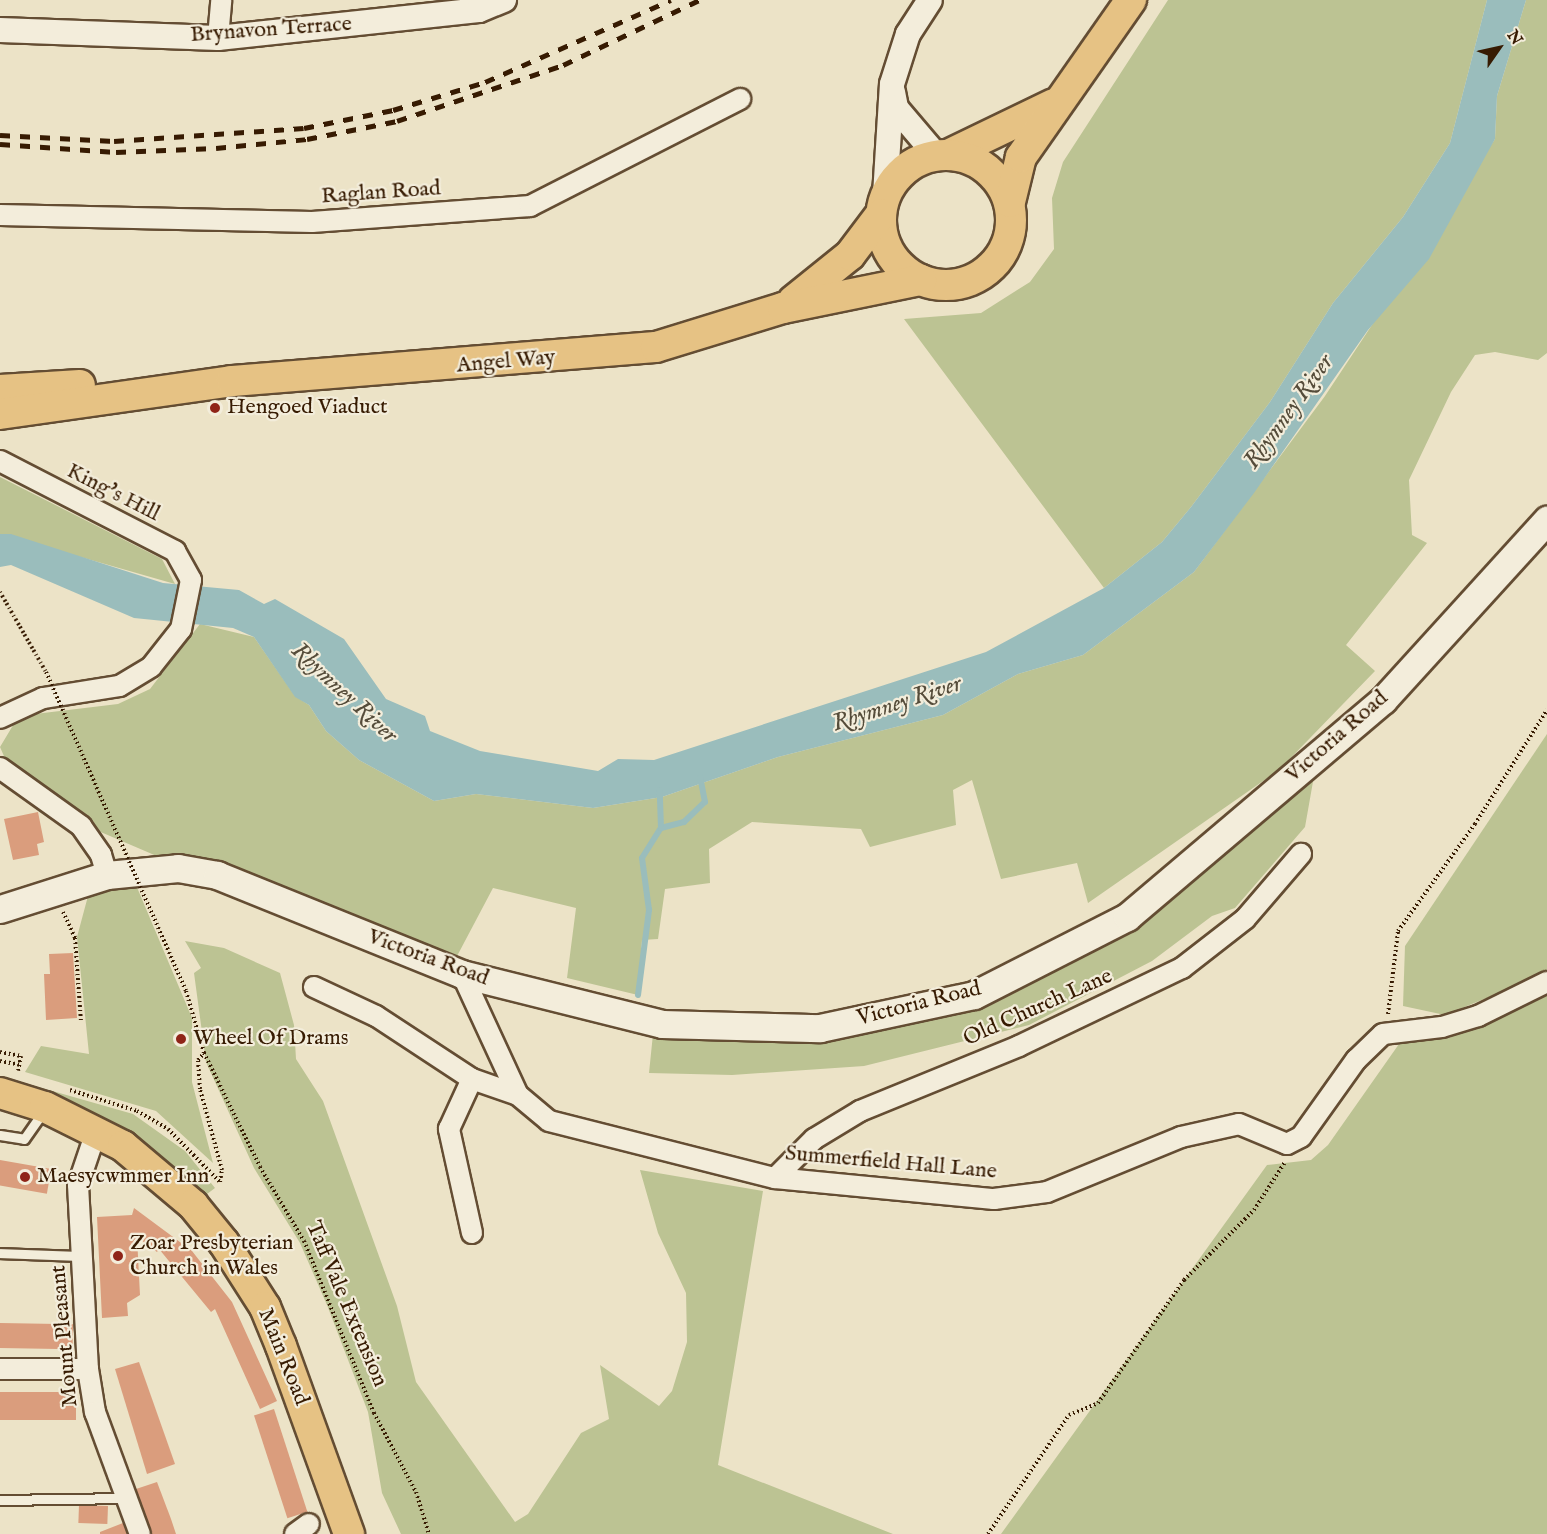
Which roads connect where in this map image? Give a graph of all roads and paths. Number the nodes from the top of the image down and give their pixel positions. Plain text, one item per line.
1 (221, 0) edge
2 (504, 0) edge
3 (930, 0) edge
4 (1131, 0) edge
5 (0, 30) edge
6 (218, 38) junction
7 (892, 84) junction
8 (740, 99) dead end
9 (1054, 104) junction
10 (943, 154) junction
11 (1010, 202) junction
12 (883, 205) junction
13 (0, 215) edge
14 (921, 280) junction
15 (783, 308) junction
16 (224, 383) junction
17 (0, 390) edge
18 (0, 414) edge
19 (0, 461) edge
20 (1547, 520) edge
21 (0, 592) edge
22 (1547, 710) edge
23 (0, 718) edge
24 (0, 768) edge
25 (1301, 854) dead end
26 (107, 875) junction
27 (0, 909) edge
28 (75, 938) dead end
29 (462, 974) junction
30 (1547, 981) edge
31 (314, 987) dead end
32 (81, 1022) dead end
33 (1383, 1034) junction
34 (0, 1052) edge
35 (204, 1053) junction
36 (0, 1061) edge
37 (12, 1076) edge
38 (26, 1077) dead end
39 (472, 1079) junction
40 (518, 1095) junction
41 (52, 1097) junction
42 (97, 1130) junction
43 (0, 1134) edge
44 (1301, 1137) junction
45 (775, 1178) junction
46 (472, 1233) dead end
47 (0, 1253) edge
48 (82, 1256) junction
49 (88, 1369) junction
50 (0, 1370) edge
51 (126, 1498) junction
52 (0, 1500) edge
53 (140, 1534) edge
54 (349, 1534) edge
55 (429, 1534) edge
56 (988, 1534) edge

1 - 6 street
2 - 6 street, Brynavon Terrace
3 - 7 street
4 - 9 main road
5 - 6 street, Brynavon Terrace
7 - 10 street
7 - 12 street
8 - 13 street, Raglan Road
9 - 10 main road
9 - 11 main road
10 - 11 main road
10 - 12 main road
11 - 14 main road
12 - 14 main road
12 - 15 main road, Angel Way
14 - 15 main road, Angel Way
15 - 16 main road, Angel Way
16 - 17 main road
16 - 18 main road
19 - 23 street, King's Hill
20 - 29 main road, Victoria Road
21 - 35 path, Taff Vale Extension, bridge
22 - 33 path
24 - 26 street
25 - 45 street, Old Church Lane
26 - 27 main road, Victoria Road
26 - 29 main road, Victoria Road
28 - 32 path
29 - 40 street, Summerfield Hall Lane
30 - 33 street
31 - 39 street
33 - 44 street
34 - 37 path
35 - 41 path
35 - 55 path, Taff Vale Extension
36 - 37 path
37 - 38 path
37 - 41 main road, Main Road
39 - 40 street
39 - 46 street
40 - 45 street, Summerfield Hall Lane
41 - 42 main road, Main Road
41 - 43 lane
42 - 48 street, Mount Pleasant
42 - 54 main road, Main Road
44 - 45 street, Summerfield Hall Lane
44 - 56 path
47 - 48 lane
48 - 49 street, Mount Pleasant
49 - 50 street
49 - 51 street, Mount Pleasant
51 - 52 lane
51 - 53 street, Mount Pleasant

